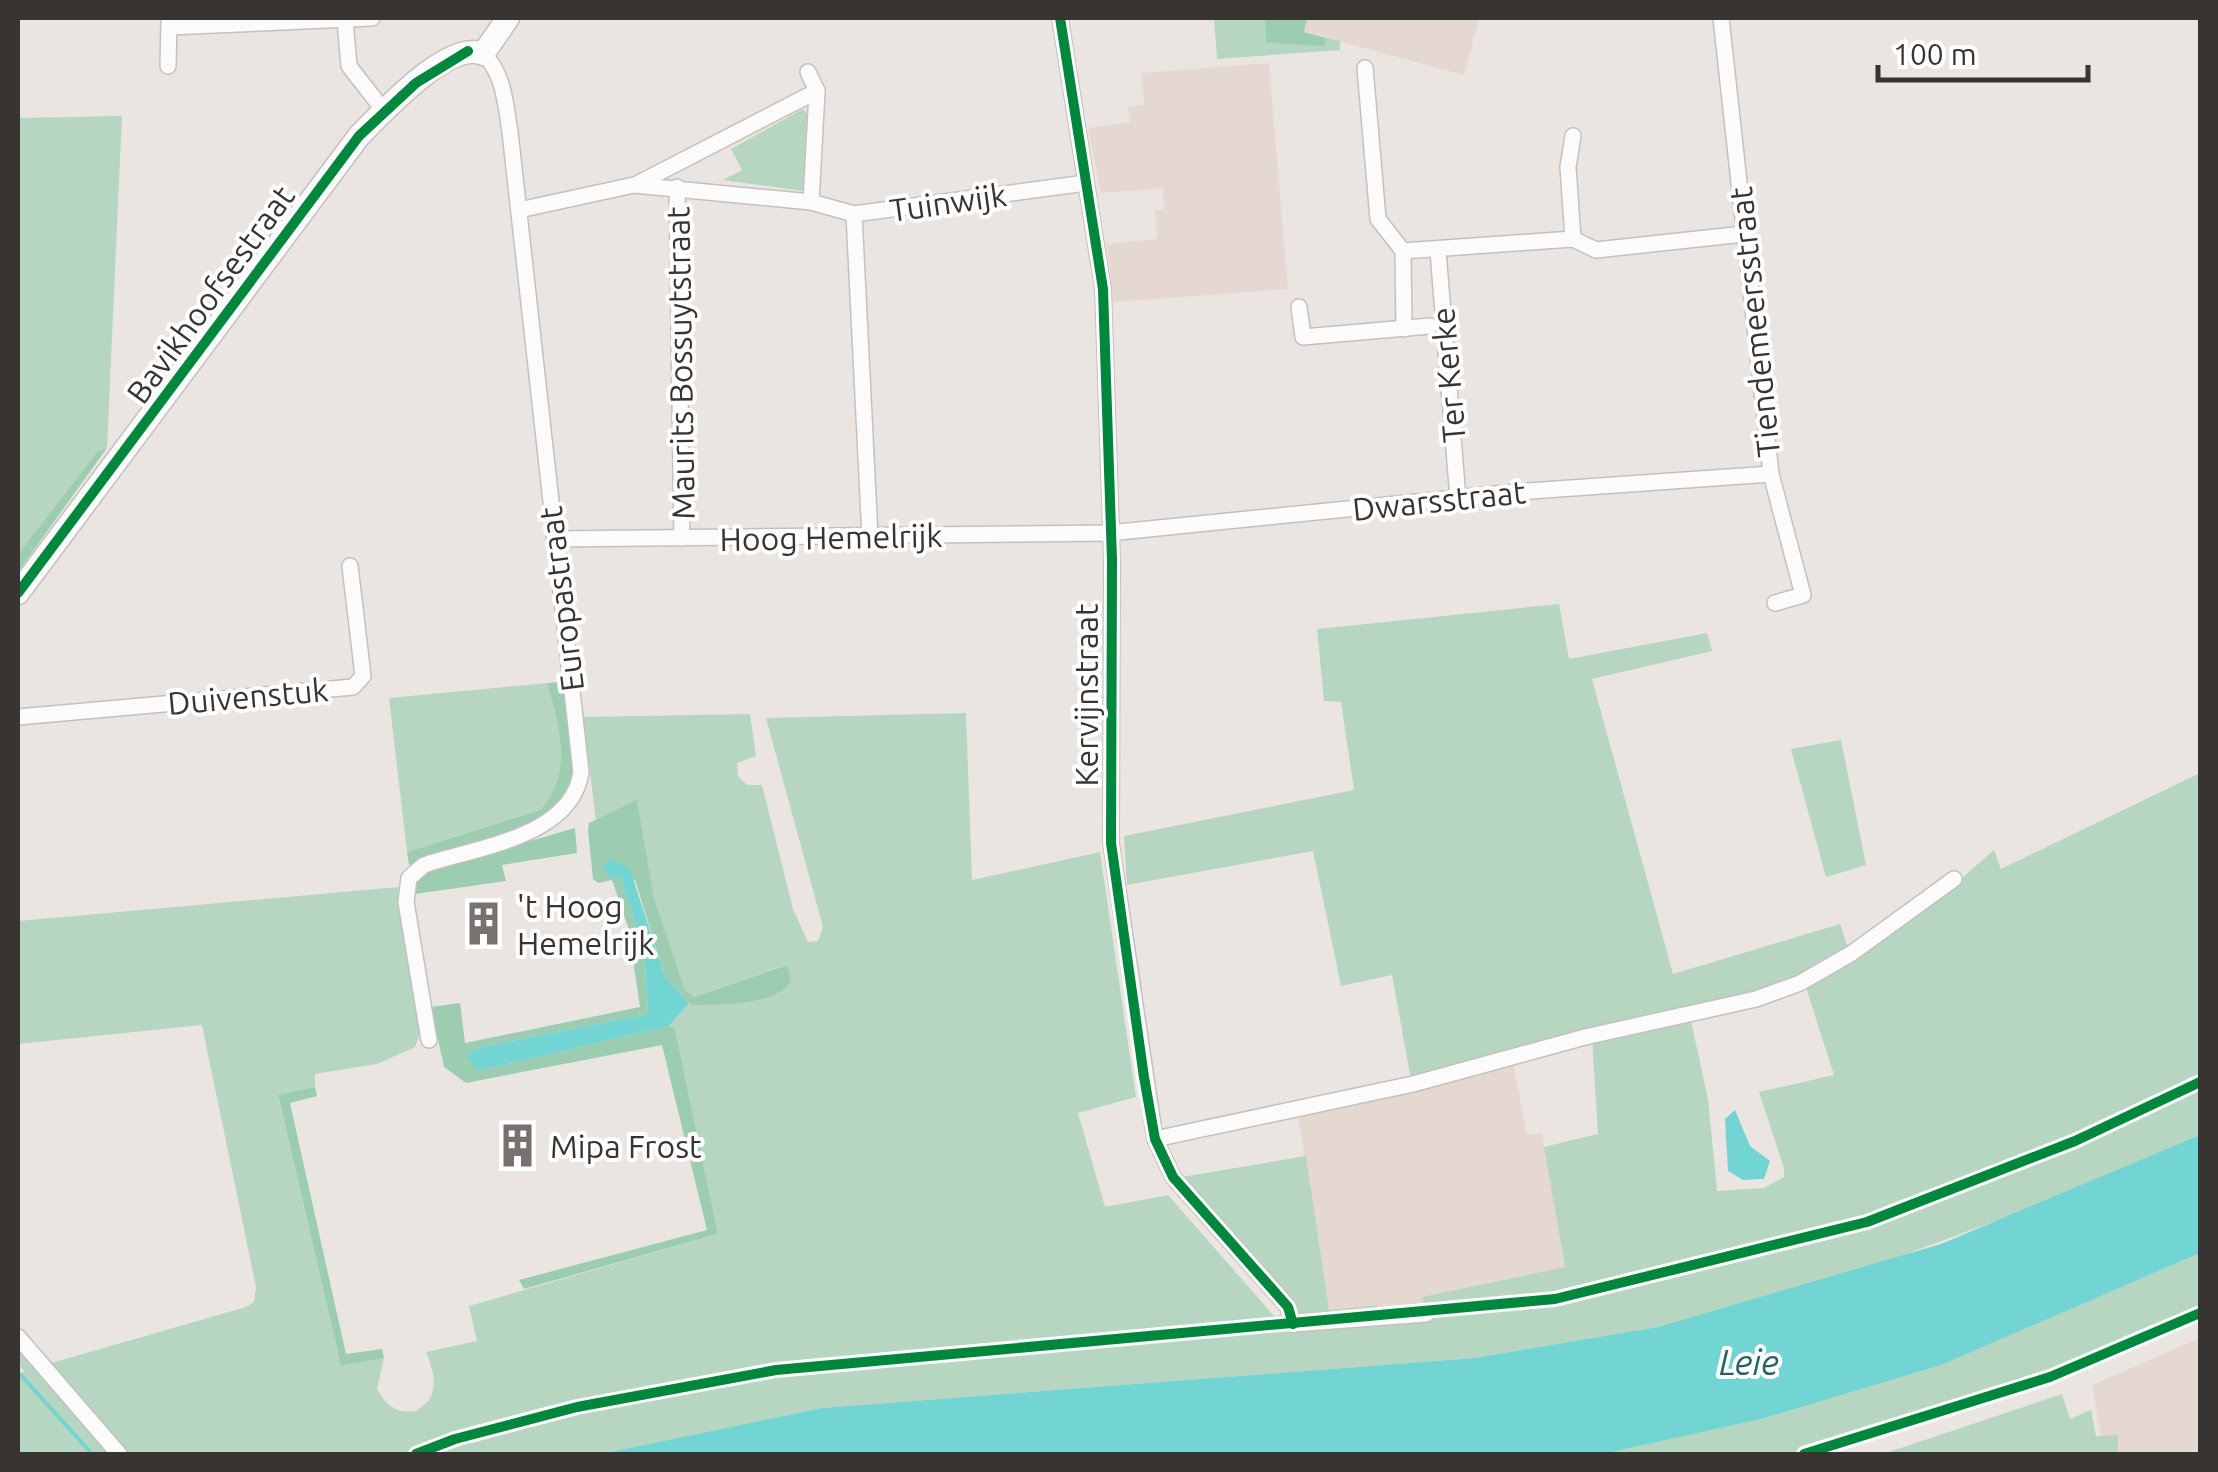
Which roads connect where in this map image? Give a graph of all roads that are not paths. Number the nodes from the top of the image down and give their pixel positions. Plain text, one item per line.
1 (372, 18) edge
2 (508, 18) edge
3 (1060, 18) edge
4 (1720, 18) edge
5 (345, 20) edge
6 (169, 22) edge
7 (484, 54) junction
8 (168, 66) dead end
9 (1365, 68) dead end
10 (808, 72) dead end
11 (817, 91) junction
12 (384, 111) junction
13 (1574, 136) dead end
14 (1086, 184) junction
15 (634, 185) junction
16 (677, 188) junction
17 (811, 202) junction
18 (519, 210) junction
19 (854, 214) junction
20 (1744, 234) junction
21 (1573, 239) junction
22 (1402, 252) junction
23 (1438, 252) junction
24 (1299, 307) dead end
25 (1430, 326) dead end
26 (1404, 329) junction
27 (1771, 474) junction
28 (1458, 499) junction
29 (1108, 533) junction
30 (870, 537) junction
31 (682, 538) junction
32 (554, 539) junction
33 (350, 566) dead end
34 (18, 593) edge
35 (1776, 603) dead end
36 (18, 717) edge
37 (1954, 879) dead end
38 (429, 1040) dead end
39 (1156, 1140) junction
40 (1426, 1314) dead end
41 (18, 1337) edge
42 (119, 1454) edge

1 - 5 street
2 - 7 street
3 - 14 street, Kervijnstraat
4 - 20 street, Tiendemeersstraat
5 - 6 street
5 - 12 street
6 - 8 street
7 - 12 street, Bavikhoofsestraat
7 - 18 street, Europastraat
9 - 22 street, Ter Kerke
10 - 11 street
11 - 15 street, Tuinwijk
11 - 17 street
12 - 34 street, Bavikhoofsestraat
13 - 21 street
14 - 19 street, Tuinwijk
14 - 29 street, Kervijnstraat
15 - 16 street, Tuinwijk
15 - 18 street, Tuinwijk
16 - 17 street, Tuinwijk
16 - 31 street, Maurits Bossuytstraat
17 - 19 street, Tuinwijk
18 - 32 street, Europastraat
19 - 30 street
20 - 21 street
20 - 27 street, Tiendemeersstraat
21 - 23 street
22 - 23 street
22 - 26 street, Ter Kerke
23 - 28 street, Ter Kerke
24 - 26 street, Ter Kerke
25 - 26 street, Ter Kerke
27 - 28 street, Dwarsstraat
27 - 35 street, Tiendemeersstraat
28 - 29 street, Dwarsstraat
29 - 30 street, Hoog Hemelrijk
29 - 39 street, Kervijnstraat
30 - 31 street, Hoog Hemelrijk
31 - 32 street, Hoog Hemelrijk
32 - 38 street, Europastraat
33 - 36 street, Duivenstuk
37 - 39 street
39 - 40 street, Kervijnstraat
41 - 42 street

